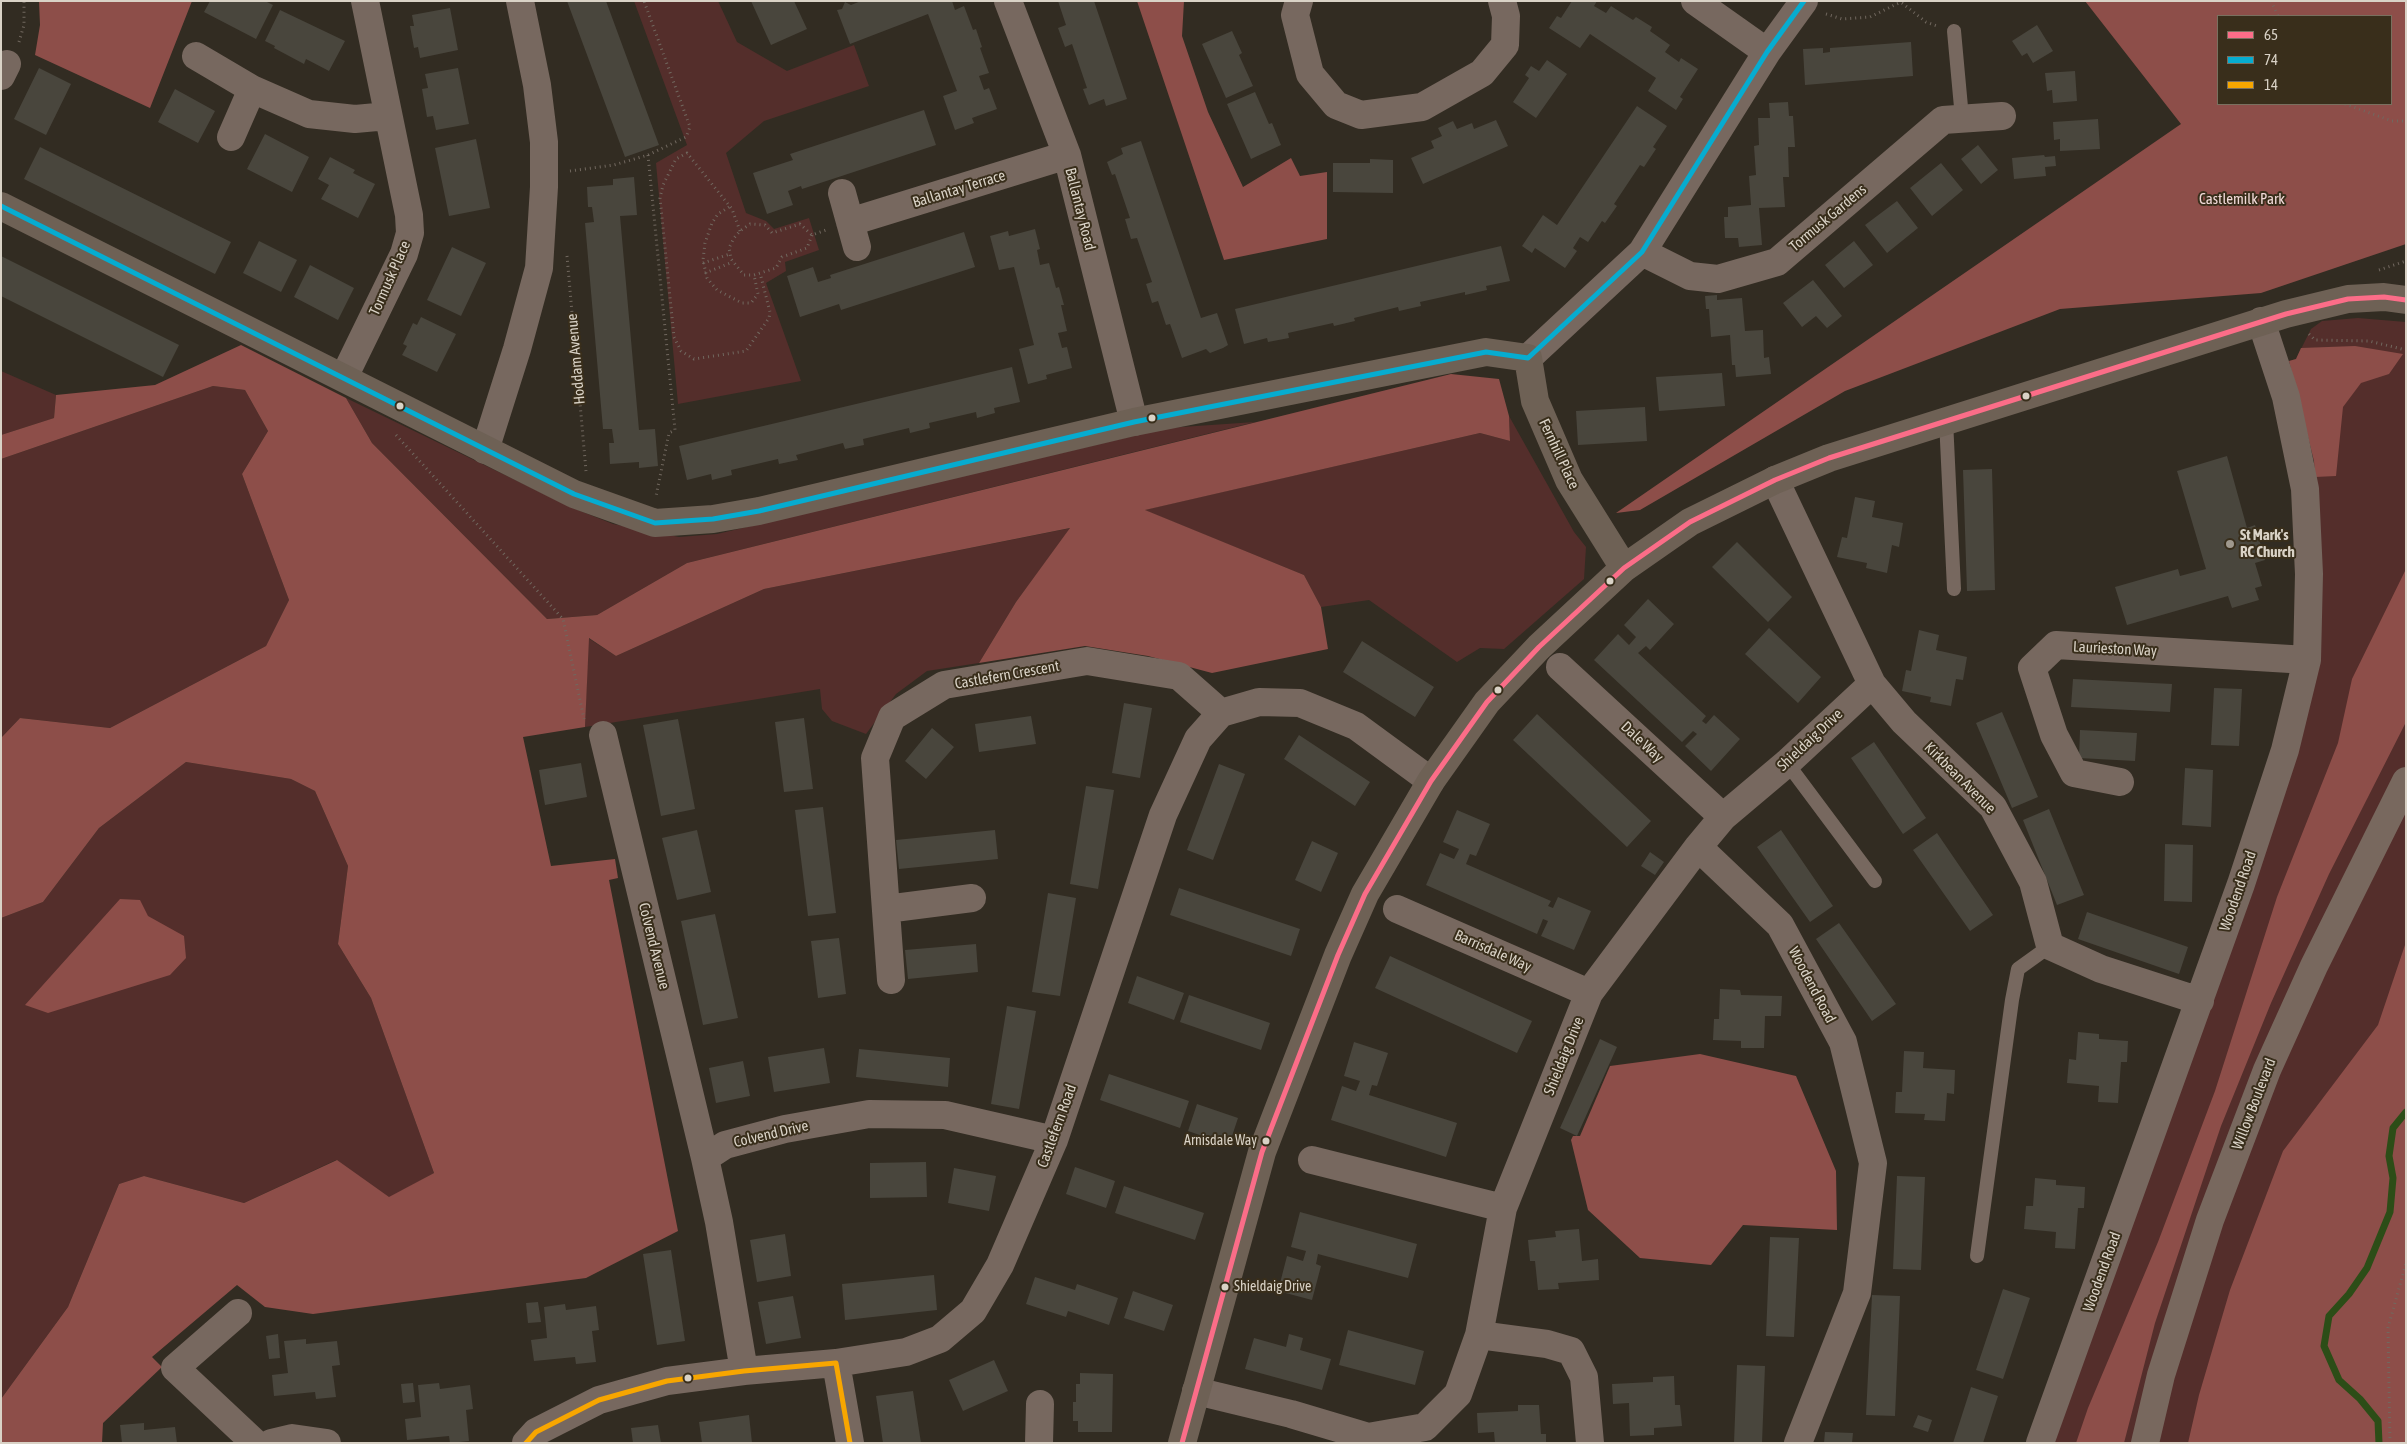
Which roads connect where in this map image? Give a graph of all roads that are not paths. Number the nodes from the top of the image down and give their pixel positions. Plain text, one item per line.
1 (365, 1) edge
2 (520, 1) edge
3 (1008, 1) edge
4 (1299, 1) edge
5 (1502, 1) edge
6 (1695, 1) edge
7 (1803, 3) edge
8 (1954, 32) road end
9 (1767, 52) junction
10 (196, 56) dead end
11 (252, 89) junction
12 (388, 116) junction
13 (2002, 116) dead end
14 (1962, 118) junction
15 (231, 137) dead end
16 (1067, 155) junction
17 (842, 193) dead end
18 (1, 206) edge
19 (1642, 252) junction
20 (2406, 300) edge
21 (2273, 318) junction
22 (1528, 358) junction
23 (344, 377) junction
24 (1946, 420) junction
25 (1134, 422) junction
26 (484, 450) junction
27 (1774, 480) junction
28 (1624, 568) junction
29 (1954, 589) dead end
30 (2307, 660) junction
31 (1560, 667) dead end
32 (1872, 684) junction
33 (1220, 713) junction
34 (603, 735) road end
35 (1787, 763) junction
36 (1431, 781) junction
37 (2406, 781) edge
38 (2120, 782) dead end
39 (1723, 816) junction
40 (1698, 847) junction
41 (1875, 881) dead end
42 (972, 898) dead end
43 (886, 909) junction
44 (1397, 909) dead end
45 (2050, 946) junction
46 (891, 980) dead end
47 (1589, 993) junction
48 (2200, 1001) junction
49 (1054, 1140) junction
50 (705, 1158) junction
51 (1312, 1160) dead end
52 (1503, 1208) junction
53 (1977, 1256) dead end
54 (238, 1313) dead end
55 (1479, 1335) junction
56 (836, 1363) junction
57 (744, 1371) junction
58 (1196, 1391) junction
59 (1040, 1404) dead end
60 (256, 1443) edge
61 (272, 1443) edge
62 (327, 1443) edge
63 (526, 1443) edge
64 (850, 1443) edge
65 (1039, 1443) edge
66 (1182, 1443) edge
67 (1590, 1443) edge
68 (1798, 1443) edge
69 (2040, 1443) edge
70 (2145, 1443) edge

1 - 12 street, Tormusk Place
2 - 26 street
3 - 16 street, Ballantay Road
4 - 5 street
6 - 9 street
7 - 9 street
8 - 14 lane
9 - 19 street
10 - 11 street
11 - 12 street
11 - 15 street
12 - 23 street, Tormusk Place
13 - 14 street, Tormusk Gardens
14 - 19 street, Tormusk Gardens
16 - 17 street, Ballantay Terrace
16 - 25 street, Ballantay Road
18 - 23 street
19 - 22 street
20 - 21 street
21 - 24 street
21 - 30 street, Woodend Road
22 - 25 street
22 - 28 street, Fernhill Place
23 - 26 street
24 - 27 street
24 - 29 lane
25 - 26 street
27 - 28 street
27 - 32 street, Kirkbean Avenue
28 - 36 street
30 - 38 street, Laurieston Way
30 - 48 street, Woodend Road
31 - 39 street, Dale Way
32 - 35 street, Shieldaig Drive
32 - 45 street, Kirkbean Avenue
33 - 36 street
33 - 43 street, Castlefern Crescent
33 - 49 street, Castlefern Road
34 - 50 street, Colvend Avenue
35 - 39 street, Shieldaig Drive
35 - 41 lane
36 - 58 street
37 - 70 main road, Willow Boulevard
39 - 40 street, Shieldaig Drive
40 - 47 street, Shieldaig Drive
40 - 68 street, Woodend Road
42 - 43 street
43 - 46 street, Castlefern Crescent
44 - 47 street, Barrisdale Way
45 - 48 street
45 - 53 lane
47 - 52 street, Shieldaig Drive
48 - 69 street, Woodend Road
49 - 50 street, Colvend Drive
49 - 56 street, Castlefern Road
50 - 57 street
51 - 52 street
52 - 55 street, Shieldaig Drive
54 - 60 street
55 - 58 street, Shieldaig Drive
55 - 67 street
56 - 57 street, Castlefern Road
56 - 64 street
57 - 63 street, Castlefern Road
58 - 66 street
59 - 65 street
61 - 62 street

